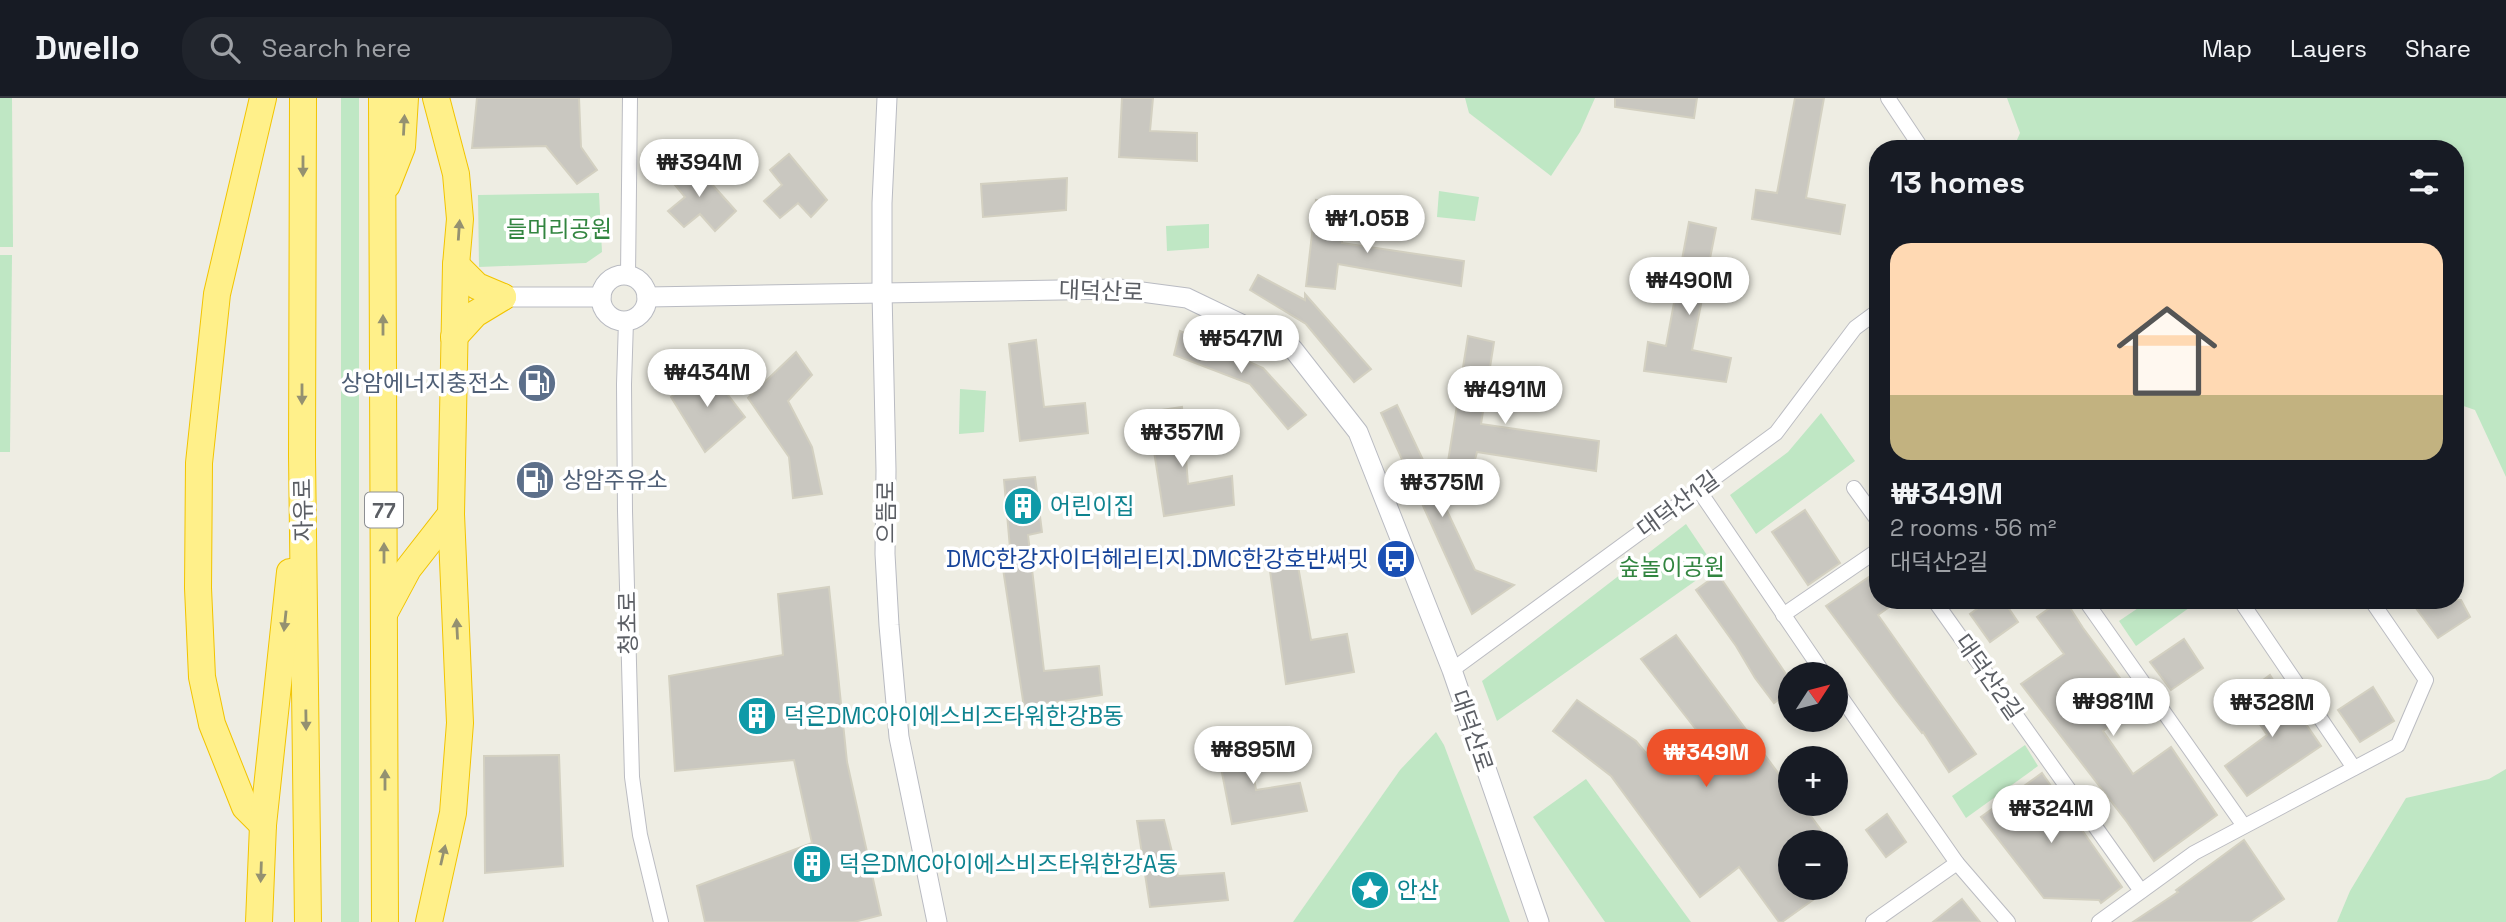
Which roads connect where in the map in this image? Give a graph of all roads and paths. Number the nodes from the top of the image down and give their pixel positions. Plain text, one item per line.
1 (262, 98) edge
2 (303, 98) edge
3 (382, 98) edge
4 (405, 98) edge
5 (436, 98) edge
6 (630, 98) edge
7 (887, 98) edge
8 (1888, 98) edge
9 (1916, 140) edge
10 (383, 197) junction
11 (456, 265) junction
12 (628, 275) junction
13 (882, 292) junction
14 (503, 297) junction
15 (601, 297) junction
16 (647, 297) junction
17 (1869, 318) edge
18 (626, 321) junction
19 (454, 337) junction
20 (302, 456) junction
21 (1854, 488) dead end
22 (1698, 489) junction
23 (1869, 509) edge
24 (451, 513) junction
25 (1869, 556) edge
26 (1940, 609) edge
27 (2091, 609) edge
28 (2246, 609) edge
29 (2377, 609) edge
30 (384, 613) junction
31 (1783, 615) junction
32 (1816, 662) edge
33 (1452, 670) junction
34 (1848, 707) edge
35 (2354, 768) junction
36 (263, 825) junction
37 (2244, 826) junction
38 (1958, 863) junction
39 (2141, 891) junction
40 (259, 922) edge
41 (308, 922) edge
42 (385, 922) edge
43 (429, 922) edge
44 (661, 922) edge
45 (937, 922) edge
46 (1539, 922) edge
47 (1873, 922) edge
48 (2008, 922) edge
49 (2099, 922) edge

1 - 36 highway
2 -> 20 highway, 자유로
3 - 10 highway, 77
10 -> 4 highway
11 -> 5 highway
6 - 12 street
7 - 13 street, 으뜸로
8 - 9 street
30 -> 10 highway, 77
11 - 14 highway
11 - 19 highway
12 - 15 street
12 - 16 street
13 - 16 street, 대덕산로
13 - 33 street, 대덕산로
13 - 45 street, 으뜸로
14 - 15 street
14 - 19 highway
15 - 18 street
16 - 18 street
17 - 22 street, 대덕산1길
18 - 44 street, 청초로
19 - 24 highway
20 -> 36 highway
20 -> 41 highway, 자유로
21 - 23 street
22 - 31 street
22 - 33 street, 대덕산1길
24 - 30 highway
43 -> 24 highway
25 - 31 street
26 - 39 street, 대덕산2길
27 - 37 street
28 - 35 street
29 - 35 street
42 -> 30 highway, 77
31 - 32 street
33 - 46 street, 대덕산로
34 - 38 street
35 - 37 street
36 -> 40 highway
37 - 39 street
38 - 47 street
38 - 48 street
39 - 49 street

